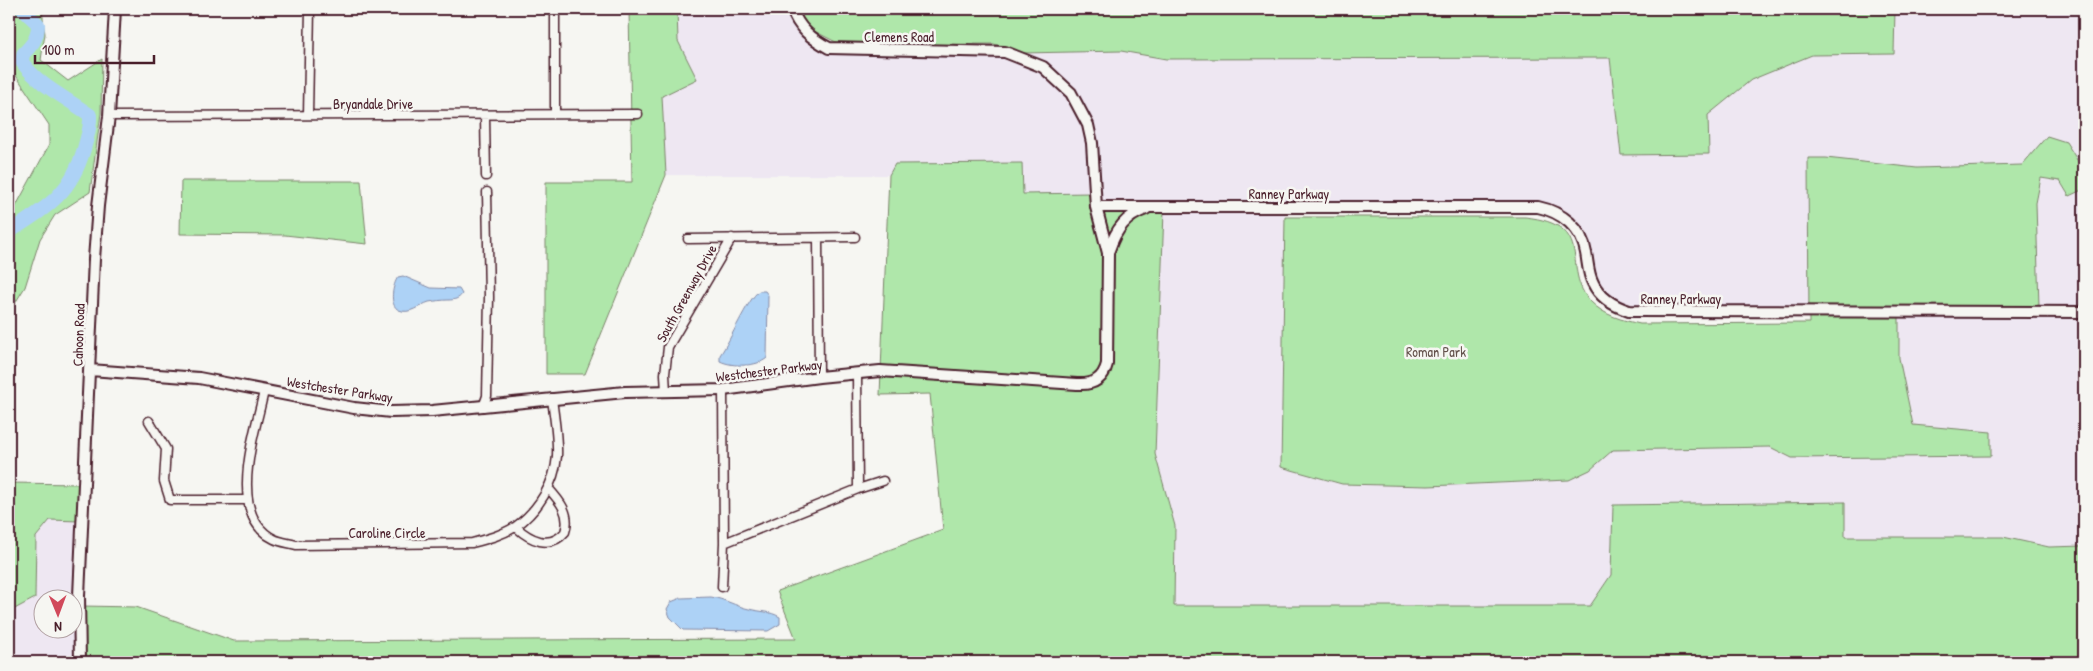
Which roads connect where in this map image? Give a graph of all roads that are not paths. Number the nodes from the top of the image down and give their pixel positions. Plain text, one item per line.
1 (115, 9) edge
2 (310, 9) edge
3 (555, 9) edge
4 (792, 9) edge
5 (1023, 57) joint
6 (554, 114) junction
7 (638, 114) dead end
8 (308, 115) junction
9 (109, 116) junction
10 (485, 116) junction
11 (486, 176) dead end
12 (487, 192) dead end
13 (1096, 207) junction
14 (1152, 207) junction
15 (855, 237) dead end
16 (732, 238) junction
17 (818, 238) junction
18 (688, 239) dead end
19 (1108, 253) junction
20 (2084, 312) edge
21 (90, 370) junction
22 (857, 373) junction
23 (819, 377) junction
24 (723, 390) junction
25 (264, 391) junction
26 (666, 392) junction
27 (552, 398) junction
28 (483, 406) junction
29 (149, 421) dead end
30 (883, 481) dead end
31 (548, 488) junction
32 (858, 489) junction
33 (247, 500) junction
34 (516, 526) junction
35 (724, 543) junction
36 (722, 587) dead end
37 (80, 662) edge

1 - 9 street, Cahoon Road
2 - 8 street
3 - 6 street
4 - 5 street, Clemens Road
5 - 13 street, Westchester Parkway
6 - 7 street, Bryandale Drive
6 - 10 street, Bryandale Drive
8 - 9 street, Bryandale Drive
8 - 10 street, Bryandale Drive
9 - 21 street, Cahoon Road
10 - 11 street
12 - 28 street
13 - 14 street, Ranney Parkway
13 - 19 street, Westchester Parkway
14 - 19 street
14 - 20 street, Ranney Parkway
15 - 17 street
16 - 17 street
16 - 18 street
16 - 26 street, South Greenway Drive
17 - 23 street
19 - 22 street, Westchester Parkway
21 - 25 street, Westchester Parkway
21 - 37 street, Cahoon Road
22 - 23 street, Westchester Parkway
22 - 32 street
23 - 24 street, Westchester Parkway
24 - 26 street, Westchester Parkway
24 - 35 street
25 - 28 street, Westchester Parkway
25 - 33 street, Caroline Circle
26 - 27 street, Westchester Parkway
27 - 28 street, Westchester Parkway
27 - 31 street, Caroline Circle
29 - 33 street
30 - 32 street
31 - 34 street, Caroline Circle
31 - 34 street
32 - 35 street
33 - 34 street, Caroline Circle
35 - 36 street

